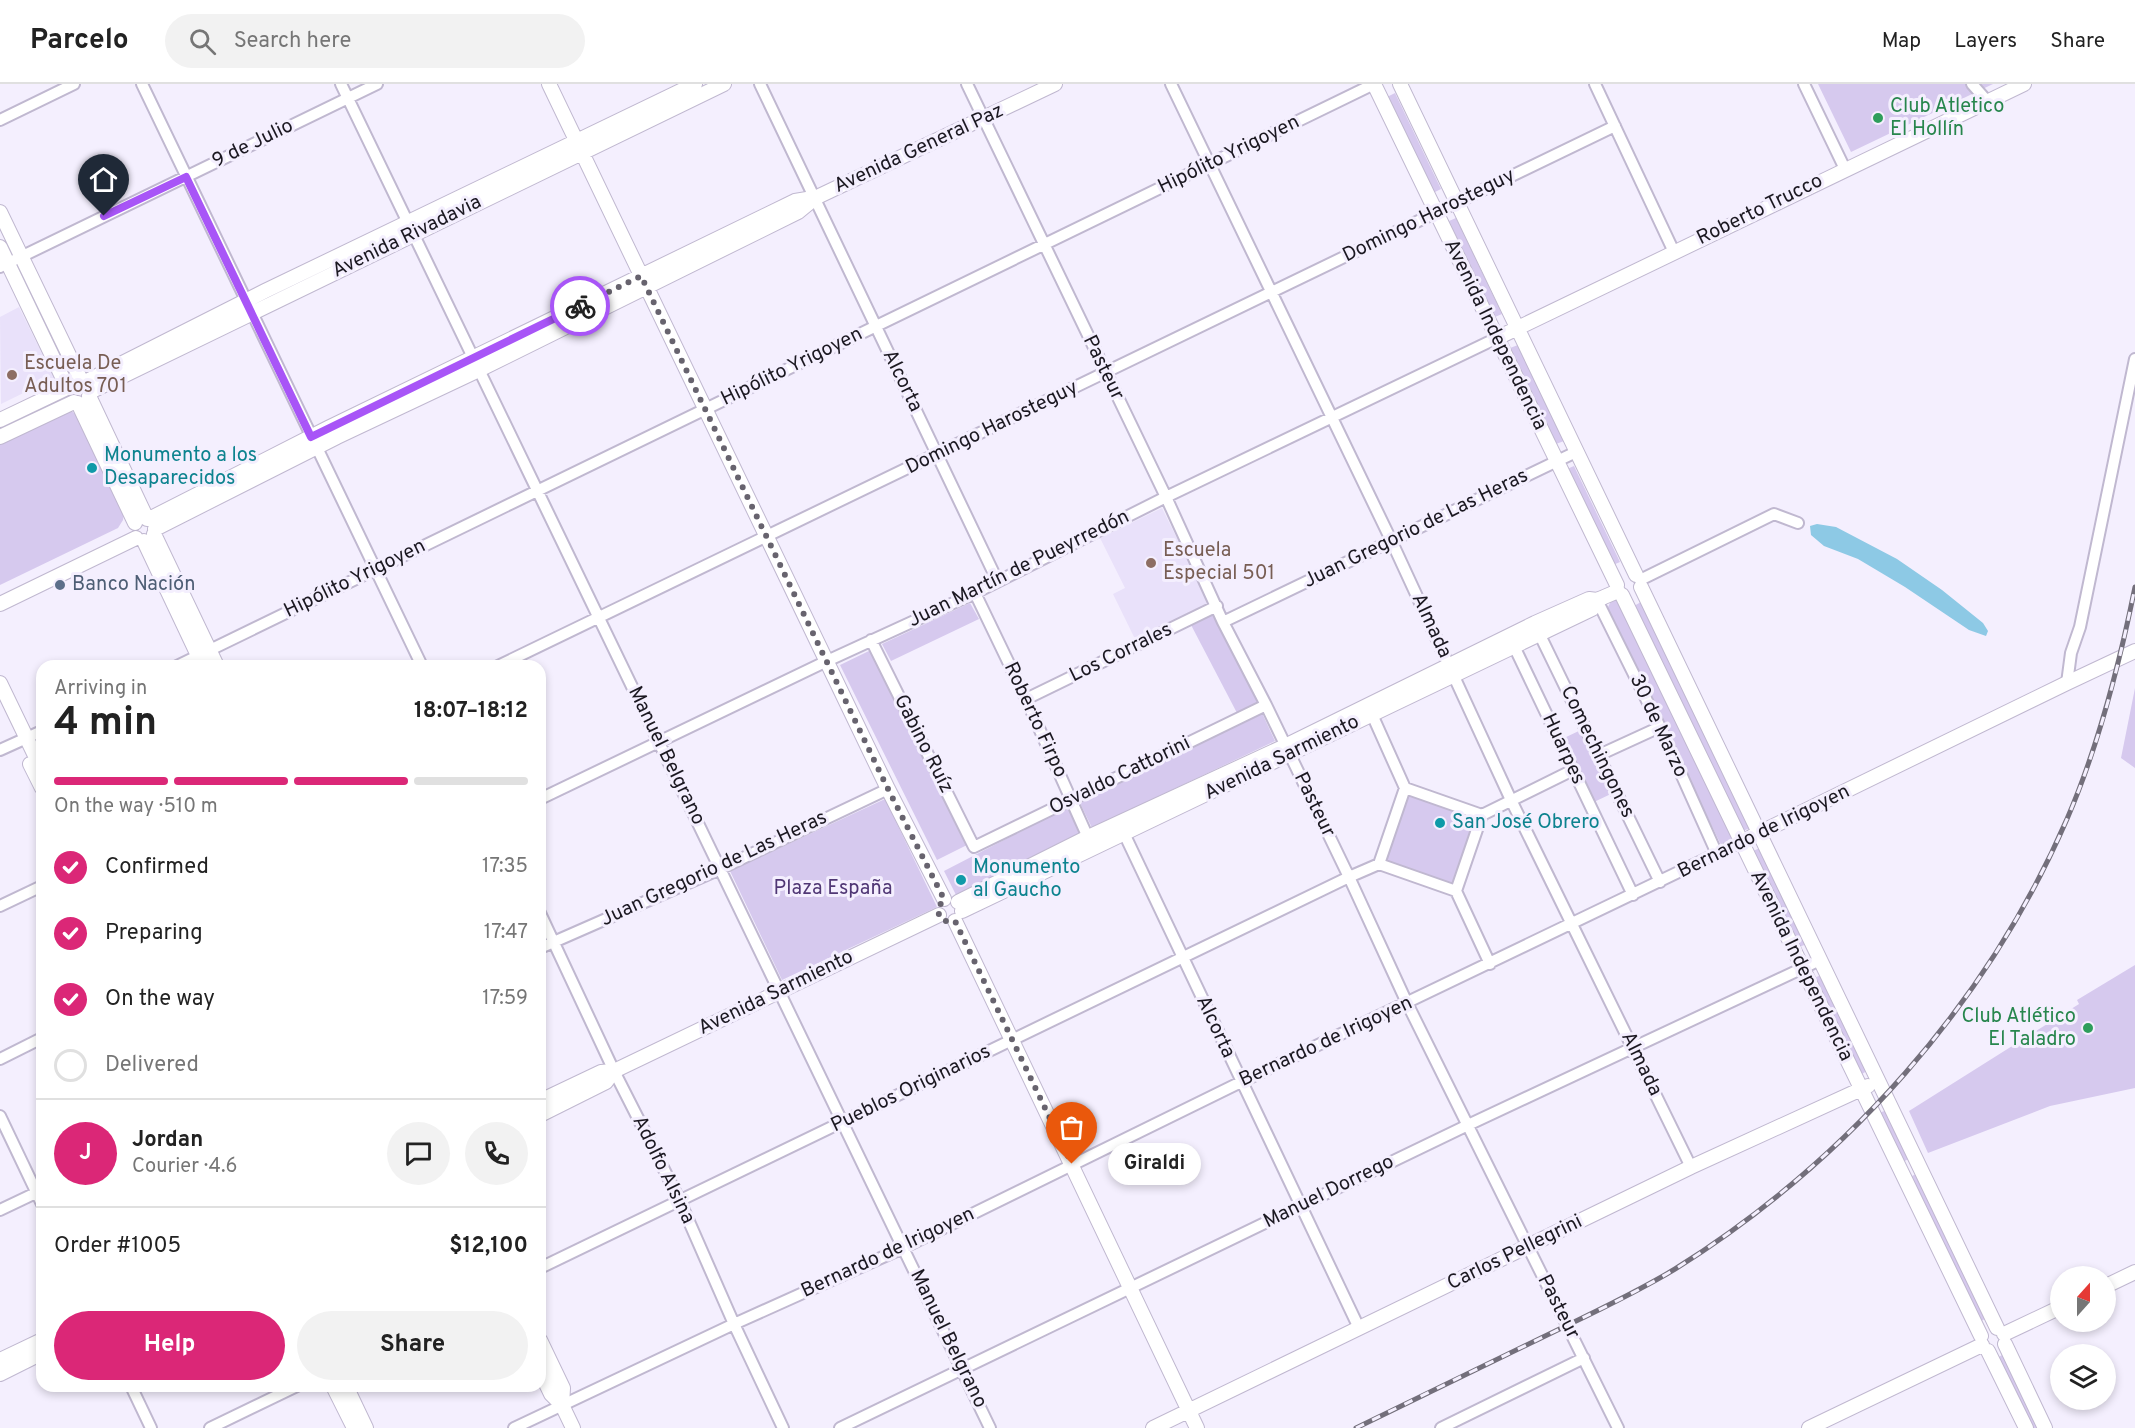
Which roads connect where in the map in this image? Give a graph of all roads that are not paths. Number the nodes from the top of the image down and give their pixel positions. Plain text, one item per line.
1 (74, 84) edge
2 (142, 84) edge
3 (341, 84) edge
4 (377, 84) edge
5 (549, 84) edge
6 (695, 84) edge
7 (724, 84) edge
8 (760, 84) edge
9 (967, 84) edge
10 (1055, 84) edge
11 (1171, 84) edge
12 (1374, 84) edge
13 (1400, 84) edge
14 (1595, 84) edge
15 (1804, 84) edge
16 (1972, 84) edge
17 (2024, 84) edge
18 (348, 98) junction
19 (1988, 102) junction
20 (983, 118) junction
21 (0, 120) edge
22 (1615, 126) junction
23 (579, 147) junction
24 (1210, 165) junction
25 (1845, 169) junction
26 (186, 177) junction
27 (815, 198) junction
28 (1457, 203) junction
29 (0, 212) edge
30 (1436, 213) junction
31 (411, 228) junction
32 (1044, 245) junction
33 (0, 247) edge
34 (1674, 252) junction
35 (22, 256) junction
36 (4, 265) edge
37 (643, 281) junction
38 (1272, 293) junction
39 (249, 306) junction
40 (876, 326) junction
41 (1517, 328) junction
42 (1497, 338) junction
43 (2135, 359) edge
44 (476, 364) junction
45 (1106, 373) junction
46 (67, 388) junction
47 (83, 392) junction
48 (705, 409) junction
49 (1332, 417) junction
50 (0, 420) edge
51 (0, 437) edge
52 (314, 442) junction
53 (1576, 452) junction
54 (937, 454) junction
55 (1557, 462) junction
56 (537, 490) junction
57 (1166, 497) junction
58 (1798, 523) dead end
59 (144, 529) junction
60 (767, 537) junction
61 (1391, 540) junction
62 (375, 568) junction
63 (997, 580) junction
64 (1639, 581) junction
65 (1619, 591) junction
66 (975, 592) junction
67 (0, 595) edge
68 (1597, 600) junction
69 (0, 604) edge
70 (1217, 606) junction
71 (599, 617) junction
72 (1223, 622) junction
73 (1537, 628) junction
74 (871, 640) junction
75 (1511, 641) junction
76 (2135, 651) edge
77 (204, 658) edge
78 (419, 660) edge
79 (510, 660) edge
80 (827, 660) junction
81 (1452, 670) junction
82 (2067, 682) junction
83 (0, 683) edge
84 (1026, 699) junction
85 (0, 703) edge
86 (1266, 705) junction
87 (1370, 709) junction
88 (1660, 727) junction
89 (36, 734) edge
90 (23, 740) junction
91 (658, 741) junction
92 (0, 750) edge
93 (1287, 750) junction
94 (1599, 755) junction
95 (36, 761) edge
96 (1573, 771) junction
97 (36, 773) edge
98 (1405, 788) junction
99 (888, 789) junction
100 (546, 796) edge
101 (1072, 800) junction
102 (1512, 800) junction
103 (1482, 815) junction
104 (1121, 828) junction
105 (1760, 833) junction
106 (1741, 842) junction
107 (1090, 843) junction
108 (974, 847) joint
109 (1717, 854) junction
110 (1379, 864) junction
111 (720, 869) junction
112 (1349, 877) junction
113 (1660, 882) junction
114 (36, 889) edge
115 (1456, 891) junction
116 (1633, 895) junction
117 (944, 899) junction
118 (0, 906) edge
119 (958, 911) junction
120 (939, 915) junction
121 (1573, 924) junction
122 (546, 925) edge
123 (554, 942) junction
124 (546, 945) edge
125 (1183, 957) junction
126 (1820, 960) junction
127 (1490, 963) junction
128 (1803, 968) junction
129 (779, 992) junction
130 (1407, 1003) junction
131 (36, 1041) edge
132 (1012, 1041) junction
133 (1633, 1049) junction
134 (0, 1059) edge
135 (614, 1071) junction
136 (1878, 1081) junction
137 (1241, 1082) junction
138 (1861, 1089) junction
139 (546, 1098) edge
140 (546, 1112) edge
141 (0, 1116) edge
142 (842, 1122) junction
143 (1468, 1125) junction
144 (1072, 1164) junction
145 (1691, 1167) junction
146 (36, 1185) edge
147 (36, 1192) edge
148 (680, 1201) junction
149 (1301, 1206) junction
150 (0, 1210) edge
151 (1528, 1246) junction
152 (903, 1248) junction
153 (546, 1265) edge
154 (2135, 1272) edge
155 (2116, 1281) edge
156 (1129, 1289) junction
157 (2050, 1312) edge
158 (734, 1324) junction
159 (1359, 1328) junction
160 (2002, 1335) junction
161 (36, 1343) edge
162 (1984, 1344) junction
163 (546, 1353) edge
164 (36, 1356) edge
165 (1584, 1358) junction
166 (0, 1360) edge
167 (962, 1369) junction
168 (0, 1374) edge
169 (546, 1384) edge
170 (133, 1392) edge
171 (285, 1392) edge
172 (336, 1392) edge
173 (349, 1392) edge
174 (562, 1405) junction
175 (1188, 1411) junction
176 (151, 1428) edge
177 (210, 1428) edge
178 (354, 1428) edge
179 (366, 1428) edge
180 (514, 1428) edge
181 (573, 1428) edge
182 (783, 1428) edge
183 (840, 1428) edge
184 (990, 1428) edge
185 (1153, 1428) edge
186 (1197, 1428) edge
187 (1441, 1428) edge
188 (1618, 1428) edge
189 (1809, 1428) edge
190 (2026, 1428) edge
191 (2045, 1428) edge

1 - 21 street
2 - 26 street
3 - 18 street, Manuel Belgrano
4 - 18 street, 9 de Julio
5 - 23 main road
6 - 23 main road, Avenida Rivadavia
7 - 23 main road, Avenida Rivadavia
8 - 27 street, Alcorta
9 - 20 street, Pasteur
10 - 20 main road, Avenida General Paz
11 - 24 street, Almada
12 - 24 street, Hipólito Yrigoyen
12 - 30 main road, Avenida Independencia
13 - 28 main road, Avenida Independencia
14 - 22 street
15 - 25 street
16 - 19 street
17 - 19 main road, Roberto Trucco
18 - 26 street, 9 de Julio
18 - 31 street, Manuel Belgrano
19 - 25 main road, Roberto Trucco
20 - 27 main road, Avenida General Paz
20 - 32 street, Pasteur
22 - 28 street, Domingo Harosteguy
22 - 34 street
23 - 31 main road, Avenida Rivadavia
23 - 37 main road
24 - 32 street, Hipólito Yrigoyen
24 - 38 street, Almada
25 - 34 main road, Roberto Trucco
26 - 35 street, 9 de Julio
26 - 39 street
27 - 37 main road, Avenida General Paz
27 - 40 street, Alcorta
28 - 30 street, Domingo Harosteguy
28 - 41 main road, Avenida Independencia
29 - 35 main road
30 - 38 street, Domingo Harosteguy
30 - 42 main road, Avenida Independencia
31 - 39 main road, Avenida Rivadavia
31 - 44 street, Manuel Belgrano
32 - 40 street, Hipólito Yrigoyen
32 - 45 street, Pasteur
33 - 36 main road
34 - 41 main road, Roberto Trucco
35 - 36 street, 9 de Julio
35 - 47 main road
36 - 46 main road
37 - 44 main road, Avenida General Paz
37 - 48 main road
38 - 45 street, Domingo Harosteguy
38 - 49 street, Almada
39 - 47 main road, Avenida Rivadavia
39 - 52 street
40 - 48 street, Hipólito Yrigoyen
40 - 54 street, Alcorta
41 - 42 main road, Roberto Trucco
41 - 53 main road, Avenida Independencia
42 - 49 street, Juan Martín de Pueyrredón
42 - 55 main road, Avenida Independencia
43 - 82 street
44 - 52 main road, Avenida General Paz
44 - 56 street, Manuel Belgrano
45 - 54 street, Domingo Harosteguy
45 - 57 street, Pasteur
46 - 47 main road
46 - 50 main road
47 - 51 main road
47 - 59 main road
48 - 56 street, Hipólito Yrigoyen
48 - 60 main road
49 - 57 street, Juan Martín de Pueyrredón
49 - 61 street, Almada
52 - 59 main road, Avenida General Paz
52 - 62 street
53 - 55 street, Juan Gregorio de Las Heras
53 - 64 main road, Avenida Independencia
54 - 60 street, Domingo Harosteguy
54 - 63 street, Alcorta
55 - 61 street, Juan Gregorio de Las Heras
55 - 65 main road, Avenida Independencia
56 - 62 street, Hipólito Yrigoyen
56 - 71 street, Manuel Belgrano
57 - 63 street, Juan Martín de Pueyrredón
57 - 70 street, Pasteur
58 - 64 street
59 - 67 main road, Avenida General Paz
59 - 69 main road, Avenida General Paz
59 - 77 main road
60 - 71 street, Domingo Harosteguy
60 - 80 main road
61 - 72 street, Juan Gregorio de Las Heras
61 - 81 street, Almada
62 - 77 street, Hipólito Yrigoyen
62 - 78 street
63 - 66 street, Juan Martín de Pueyrredón
64 - 65 main road
64 - 65 main road
64 - 105 main road, Avenida Independencia
65 - 68 main road, Avenida Sarmiento
65 - 106 main road, Avenida Independencia
66 - 74 street, Juan Martín de Pueyrredón
66 - 84 street, Roberto Firpo
68 - 73 main road, Avenida Sarmiento
68 - 88 street, 30 de Marzo
70 - 72 street, Pasteur
70 - 84 street, Los Corrales
71 - 79 street, Domingo Harosteguy
71 - 91 street, Manuel Belgrano
72 - 86 street, Pasteur
73 - 75 main road, Avenida Sarmiento
73 - 94 street, Comechingones
74 - 80 street, Juan Martín de Pueyrredón
74 - 108 street, Gabino Ruíz
75 - 81 main road, Avenida Sarmiento
75 - 96 street, Huarpes
76 - 82 main road, Bernardo de Irigoyen
80 - 91 street, Juan Martín de Pueyrredón
80 - 99 main road
81 - 87 main road, Avenida Sarmiento
81 - 102 street, Almada
82 - 105 main road, Bernardo de Irigoyen
83 - 90 main road
84 - 101 street, Roberto Firpo
85 - 90 main road
86 - 93 street, Pasteur
86 - 101 street, Osvaldo Cattorini
87 - 93 main road, Avenida Sarmiento
87 - 98 street
88 - 94 street
88 - 109 street, 30 de Marzo
89 - 90 street
90 - 92 street
90 - 95 main road
90 - 97 main road
91 - 100 street, Juan Martín de Pueyrredón
91 - 111 street, Manuel Belgrano
93 - 104 main road, Avenida Sarmiento
93 - 112 street, Pasteur
94 - 113 street, Comechingones
96 - 102 street
96 - 116 street, Huarpes
98 - 103 street
98 - 110 street
99 - 111 street, Juan Gregorio de Las Heras
99 - 117 main road
101 - 107 street, Roberto Firpo
101 - 108 street, Osvaldo Cattorini
102 - 103 street
102 - 121 street, Almada
103 - 115 street
104 - 107 main road, Avenida Sarmiento
104 - 125 street, Alcorta
105 - 106 main road, Bernardo de Irigoyen
105 - 126 main road, Avenida Independencia
106 - 109 street, Bernardo de Irigoyen
106 - 128 main road, Avenida Independencia
107 - 119 main road, Avenida Sarmiento
109 - 113 street, Bernardo de Irigoyen
110 - 112 street, Pueblos Originarios
110 - 115 street
111 - 123 street, Juan Gregorio de Las Heras
111 - 129 street, Manuel Belgrano
112 - 125 street, Pueblos Originarios
112 - 130 street, Pasteur
113 - 116 street, Bernardo de Irigoyen
114 - 118 street
115 - 127 street
116 - 121 street, Bernardo de Irigoyen
117 - 119 main road
117 - 120 main road
119 - 120 main road
119 - 132 main road
120 - 129 main road, Avenida Sarmiento
121 - 127 street, Bernardo de Irigoyen
121 - 133 street, Almada
122 - 123 street, Adolfo Alsina
123 - 124 street, Juan Gregorio de Las Heras
123 - 135 street, Adolfo Alsina
125 - 132 street, Pueblos Originarios
125 - 137 street, Alcorta
126 - 128 street, Manuel Dorrego
126 - 136 main road, Avenida Independencia
127 - 130 street, Bernardo de Irigoyen
128 - 133 street, Manuel Dorrego
128 - 138 main road, Avenida Independencia
129 - 135 main road, Avenida Sarmiento
129 - 142 street, Manuel Belgrano
130 - 137 street, Bernardo de Irigoyen
130 - 143 street, Pasteur
131 - 134 street
132 - 142 street, Pueblos Originarios
132 - 144 main road
133 - 143 street, Manuel Dorrego
133 - 145 street, Almada
135 - 139 main road, Avenida Sarmiento
135 - 140 main road, Avenida Sarmiento
135 - 148 street, Adolfo Alsina
136 - 138 main road, Carlos Pellegrini
136 - 160 main road, Avenida Independencia
137 - 144 street, Bernardo de Irigoyen
137 - 149 street, Alcorta
138 - 145 main road, Carlos Pellegrini
138 - 162 main road, Avenida Independencia
141 - 146 street
142 - 148 street, Pueblos Originarios
142 - 152 street, Manuel Belgrano
143 - 149 street, Manuel Dorrego
143 - 151 street, Pasteur
144 - 152 street, Bernardo de Irigoyen
144 - 156 main road
145 - 151 main road, Carlos Pellegrini
147 - 150 street
148 - 153 street, Pueblos Originarios
148 - 158 street, Adolfo Alsina
149 - 156 street, Manuel Dorrego
149 - 159 street, Alcorta
151 - 159 main road, Carlos Pellegrini
151 - 165 street, Pasteur
152 - 158 street, Bernardo de Irigoyen
152 - 167 street, Manuel Belgrano
154 - 155 main road
156 - 167 street, Manuel Dorrego
156 - 175 main road
157 - 160 main road
158 - 174 street, Bernardo de Irigoyen
158 - 182 street, Adolfo Alsina
159 - 175 main road, Carlos Pellegrini
160 - 162 main road
160 - 162 main road
160 - 191 main road, Avenida Independencia
161 - 166 main road
162 - 189 main road
162 - 190 main road, Avenida Independencia
163 - 174 main road
164 - 168 main road
165 - 187 street
165 - 188 street, Pasteur
167 - 183 street, Manuel Dorrego
167 - 184 street, Manuel Belgrano
169 - 174 main road
170 - 176 street
171 - 177 street
172 - 178 main road
173 - 179 main road
174 - 180 street, Bernardo de Irigoyen
174 - 181 main road
175 - 185 main road, Carlos Pellegrini
175 - 186 main road

